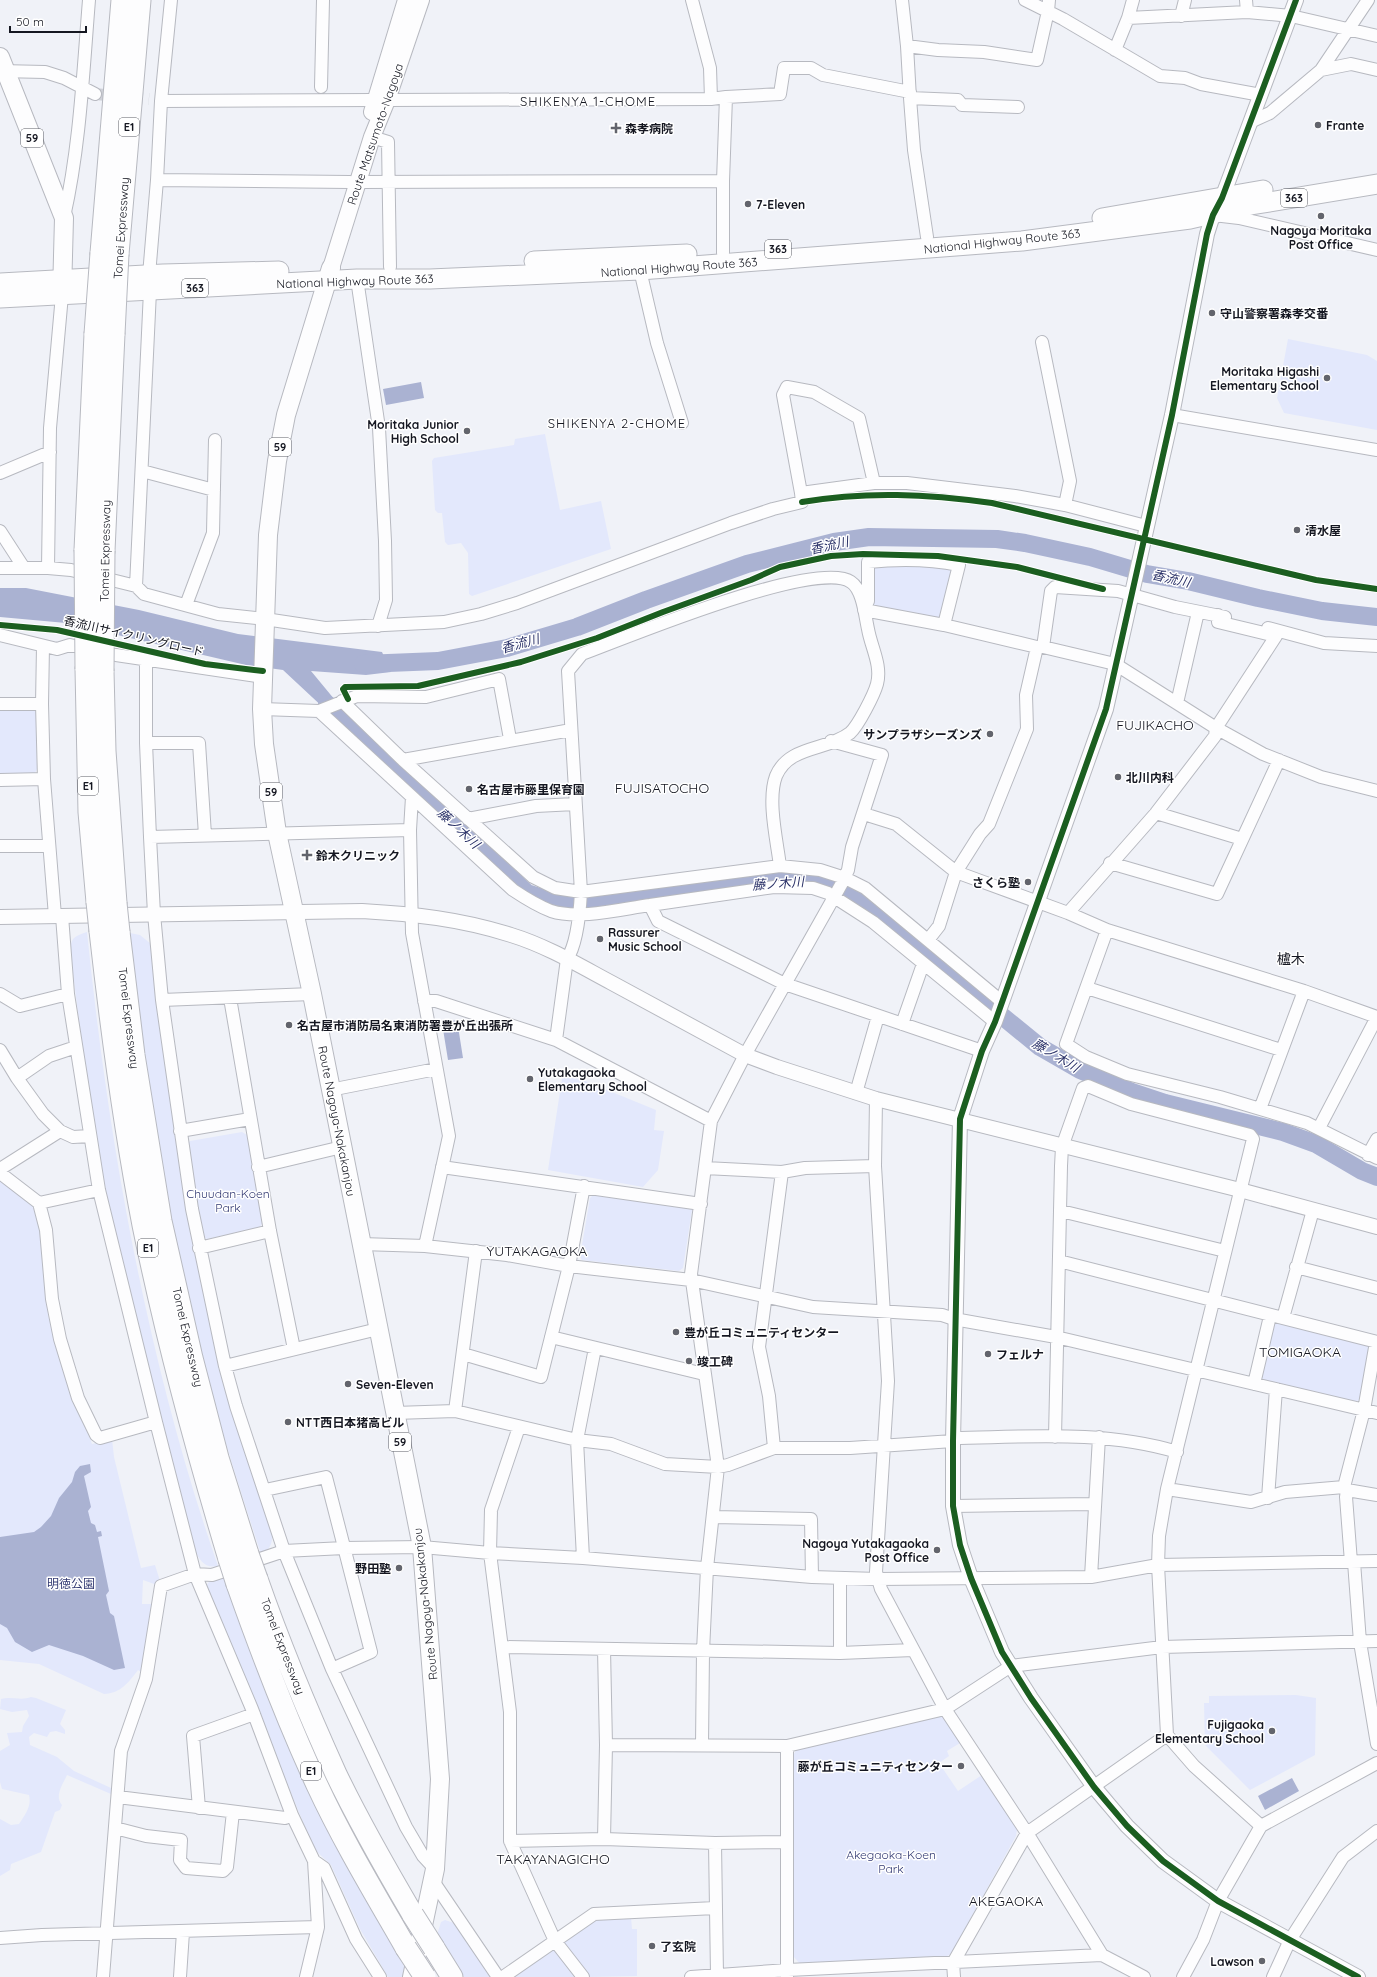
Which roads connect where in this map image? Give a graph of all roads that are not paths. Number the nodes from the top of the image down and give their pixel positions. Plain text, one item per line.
1 (89, 0) edge
2 (122, 0) edge
3 (140, 0) edge
4 (171, 0) edge
5 (323, 0) edge
6 (406, 0) edge
7 (422, 0) edge
8 (692, 0) edge
9 (902, 0) edge
10 (1026, 0) edge
11 (1133, 0) edge
12 (1185, 0) edge
13 (1246, 0) edge
14 (1296, 0) edge
15 (1368, 0) edge
16 (1049, 6) edge
17 (1247, 12) junction
18 (1181, 16) junction
19 (1291, 16) junction
20 (1128, 18) junction
21 (1348, 30) junction
22 (1377, 36) edge
23 (908, 46) junction
24 (1115, 50) junction
25 (2, 67) edge
26 (1321, 70) junction
27 (1377, 70) edge
28 (321, 86) dead end
29 (82, 88) junction
30 (95, 94) tunnel mouth
31 (910, 95) junction
32 (1261, 95) junction
33 (726, 97) junction
34 (711, 99) junction
35 (157, 100) junction
36 (381, 100) junction
37 (1018, 106) dead end
38 (1250, 122) junction
39 (372, 137) junction
40 (1377, 172) edge
41 (157, 180) junction
42 (723, 181) junction
43 (354, 182) junction
44 (389, 182) junction
45 (1377, 184) edge
46 (1222, 198) junction
47 (1213, 215) junction
48 (64, 218) junction
49 (926, 237) junction
50 (1377, 250) edge
51 (110, 253) junction
52 (723, 253) junction
53 (390, 267) junction
54 (640, 270) junction
55 (329, 274) junction
56 (356, 279) junction
57 (0, 283) edge
58 (149, 283) junction
59 (63, 288) junction
60 (0, 298) edge
61 (1042, 342) dead end
62 (1172, 415) junction
63 (682, 423) dead end
64 (215, 440) dead end
65 (1377, 450) edge
66 (50, 452) junction
67 (142, 471) junction
68 (0, 473) edge
69 (874, 483) junction
70 (214, 490) junction
71 (802, 498) junction
72 (1065, 505) junction
73 (1146, 526) junction
74 (0, 531) edge
75 (0, 568) edge
76 (24, 568) junction
77 (48, 568) junction
78 (136, 586) junction
79 (1131, 593) junction
80 (186, 605) junction
81 (864, 610) junction
82 (1198, 612) junction
83 (1218, 615) junction
84 (265, 621) junction
85 (944, 625) junction
86 (378, 626) junction
87 (0, 635) edge
88 (43, 646) junction
89 (1377, 646) edge
90 (1040, 647) junction
91 (146, 658) junction
92 (1115, 664) junction
93 (263, 674) junction
94 (1177, 703) junction
95 (0, 704) edge
96 (42, 704) junction
97 (330, 706) junction
98 (262, 709) junction
99 (1216, 728) junction
100 (571, 730) junction
101 (510, 740) junction
102 (831, 741) junction
103 (146, 743) junction
104 (403, 760) junction
105 (1278, 760) junction
106 (44, 779) junction
107 (0, 780) edge
108 (1377, 791) edge
109 (412, 797) junction
110 (575, 804) junction
111 (1156, 813) junction
112 (864, 814) junction
113 (468, 819) junction
114 (410, 830) junction
115 (277, 833) junction
116 (205, 835) junction
117 (150, 837) junction
118 (1242, 839) junction
119 (0, 846) edge
120 (48, 846) junction
121 (1110, 863) junction
122 (780, 866) junction
123 (956, 872) junction
124 (840, 888) junction
125 (581, 894) junction
126 (1037, 901) junction
127 (650, 905) junction
128 (294, 912) junction
129 (579, 912) junction
130 (1068, 913) junction
131 (154, 914) junction
132 (412, 914) junction
133 (59, 916) junction
134 (0, 917) edge
135 (1107, 930) junction
136 (928, 940) junction
137 (568, 959) junction
138 (923, 964) junction
139 (785, 984) junction
140 (1087, 988) junction
141 (1304, 991) junction
142 (0, 994) edge
143 (68, 994) junction
144 (312, 994) junction
145 (230, 998) junction
146 (162, 1000) junction
147 (424, 1001) junction
148 (1001, 1001) junction
149 (878, 1016) junction
150 (1377, 1017) edge
151 (995, 1022) junction
152 (902, 1024) junction
153 (556, 1040) junction
154 (76, 1047) junction
155 (0, 1050) edge
156 (1281, 1050) junction
157 (982, 1051) junction
158 (745, 1055) junction
159 (436, 1070) junction
160 (17, 1078) junction
161 (330, 1090) junction
162 (856, 1093) junction
163 (876, 1099) junction
164 (1260, 1109) junction
165 (250, 1119) junction
166 (960, 1119) junction
167 (711, 1121) junction
168 (1319, 1128) junction
169 (60, 1131) junction
170 (180, 1131) junction
171 (90, 1136) junction
172 (1377, 1139) edge
173 (342, 1147) junction
174 (1062, 1147) junction
175 (1373, 1157) edge
176 (874, 1166) junction
177 (258, 1167) junction
178 (442, 1167) junction
179 (705, 1168) junction
180 (0, 1169) edge
181 (782, 1172) junction
182 (0, 1173) edge
183 (584, 1186) junction
184 (99, 1190) junction
185 (1240, 1190) junction
186 (39, 1203) junction
187 (701, 1204) junction
188 (1313, 1210) junction
189 (1061, 1211) junction
190 (1377, 1227) edge
191 (270, 1231) junction
192 (361, 1244) junction
193 (425, 1246) junction
194 (199, 1248) junction
195 (1225, 1251) junction
196 (476, 1252) junction
197 (1059, 1261) junction
198 (569, 1266) junction
199 (1296, 1267) junction
200 (691, 1280) junction
201 (1377, 1288) edge
202 (765, 1296) junction
203 (1212, 1301) junction
204 (884, 1310) junction
205 (1270, 1316) junction
206 (1283, 1318) junction
207 (954, 1319) junction
208 (378, 1329) junction
209 (551, 1337) junction
210 (1056, 1337) junction
211 (1376, 1342) edge
212 (595, 1348) junction
213 (294, 1349) junction
214 (463, 1354) junction
215 (225, 1366) junction
216 (1196, 1370) junction
217 (704, 1374) junction
218 (1254, 1384) junction
219 (1276, 1389) junction
220 (1364, 1410) junction
221 (456, 1411) junction
222 (394, 1413) junction
223 (1377, 1413) edge
224 (156, 1422) junction
225 (519, 1427) junction
226 (1055, 1436) junction
227 (1099, 1437) junction
228 (953, 1439) junction
229 (578, 1440) junction
230 (884, 1445) junction
231 (774, 1448) junction
232 (1177, 1452) junction
233 (718, 1467) junction
234 (1167, 1488) junction
235 (1346, 1488) junction
236 (265, 1490) junction
237 (1377, 1495) edge
238 (1268, 1498) junction
239 (1094, 1504) junction
240 (953, 1506) junction
241 (713, 1517) junction
242 (422, 1547) junction
243 (344, 1548) junction
244 (284, 1551) junction
245 (490, 1554) junction
246 (238, 1557) junction
247 (583, 1558) junction
248 (1377, 1561) edge
249 (1352, 1562) junction
250 (1158, 1566) junction
251 (707, 1568) junction
252 (195, 1574) junction
253 (1091, 1576) junction
254 (812, 1577) junction
255 (840, 1578) junction
256 (971, 1578) junction
257 (878, 1579) junction
258 (1377, 1641) edge
259 (1360, 1642) junction
260 (502, 1647) junction
261 (1162, 1647) junction
262 (604, 1649) junction
263 (913, 1650) junction
264 (703, 1651) junction
265 (840, 1653) junction
266 (1011, 1666) junction
267 (332, 1669) junction
268 (945, 1709) junction
269 (254, 1714) junction
270 (1167, 1735) junction
271 (1377, 1744) edge
272 (606, 1745) junction
273 (702, 1745) junction
274 (787, 1746) junction
275 (1377, 1763) edge
276 (1094, 1787) junction
277 (118, 1797) junction
278 (199, 1808) junction
279 (233, 1812) junction
280 (292, 1816) junction
281 (1261, 1826) junction
282 (115, 1828) junction
283 (1377, 1831) edge
284 (1027, 1833) junction
285 (604, 1839) junction
286 (510, 1841) junction
287 (787, 1842) junction
288 (716, 1843) junction
289 (314, 1861) junction
290 (434, 1875) junction
291 (1218, 1901) junction
292 (715, 1908) junction
293 (318, 1928) junction
294 (183, 1932) junction
295 (106, 1933) junction
296 (0, 1938) edge
297 (1290, 1940) junction
298 (555, 1941) junction
299 (1102, 1955) junction
300 (953, 1963) junction
301 (788, 1973) edge
302 (717, 1975) junction
303 (103, 1977) edge
304 (180, 1977) edge
305 (306, 1977) edge
306 (380, 1977) edge
307 (412, 1977) edge
308 (425, 1977) edge
309 (452, 1977) edge
310 (498, 1977) edge
311 (503, 1977) edge
312 (583, 1977) edge
313 (691, 1977) edge
314 (954, 1977) edge
315 (1144, 1977) edge
316 (1183, 1977) edge
317 (1273, 1977) edge
318 (1358, 1977) edge

1 - 29 street
2 - 51 highway, Tomei Expressway / E1
3 - 51 highway, Tomei Expressway / E1
4 - 35 street
5 - 28 street
6 - 36 main road
7 - 36 main road, Route Matsumoto-Nagoya
8 - 34 street
9 - 23 street
10 - 16 street
11 - 20 street
12 - 18 street
13 - 17 street
14 - 19 street
15 - 21 street
16 - 23 street
16 - 24 street
17 - 18 street
17 - 19 street
18 - 20 street
19 - 21 street
19 - 32 street
20 - 24 street
21 - 22 street
21 - 26 street
23 - 31 street
24 - 32 street
25 - 29 street
25 - 48 main road, 59
26 - 27 street
26 - 38 street
29 - 30 street
29 - 48 street
31 - 33 street
31 - 37 street
31 - 49 street
32 - 38 street
33 - 34 street
33 - 42 street
34 - 36 street
35 - 36 street
35 - 41 street
36 - 39 main road, Route Matsumoto-Nagoya
36 - 43 main road
38 - 46 street
39 - 43 main road, Route Matsumoto-Nagoya
39 - 44 street
40 - 46 highway, National Highway Route 363 / 363
41 - 43 street
41 - 58 street
42 - 44 street
42 - 52 street
43 - 44 street
43 - 55 main road
44 - 53 street
45 - 47 highway, National Highway Route 363 / 363
46 - 47 street
46 - 49 highway, National Highway Route 363 / 363
47 - 50 street
47 - 54 highway, National Highway Route 363 / 363
47 - 62 street
48 - 59 main road, 59
49 - 52 highway, National Highway Route 363 / 363
51 - 246 highway, Tomei Expressway / E1, bridge
52 - 53 highway, National Highway Route 363 / 363
53 - 55 highway, National Highway Route 363 / 363
54 - 56 highway, National Highway Route 363 / 363
54 - 63 street
55 - 56 highway, National Highway Route 363 / 363
55 - 58 highway, National Highway Route 363 / 363
55 - 84 main road, Route Nagoya-Nakakanjou / 59
56 - 86 street
57 - 59 highway, National Highway Route 363 / 363
58 - 59 highway, National Highway Route 363 / 363
58 - 67 street
59 - 60 highway, National Highway Route 363 / 363
59 - 66 street
61 - 72 street
62 - 65 street
62 - 73 street
64 - 70 street
66 - 68 street
66 - 77 street
67 - 70 street
67 - 78 street
69 - 71 street
69 - 71 street
69 - 72 street
70 - 80 street
71 - 86 street
72 - 73 street
73 - 79 street
74 - 76 street
75 - 76 street
76 - 77 street
77 - 78 street
78 - 80 street
79 - 82 street
79 - 90 street
79 - 92 street
80 - 84 street
81 - 85 street
81 - 85 street
81 - 100 street
81 - 102 street
82 - 83 street
82 - 94 street
83 - 89 street
83 - 99 street
84 - 86 street
84 - 93 main road, Route Nagoya-Nakakanjou / 59
85 - 90 street
87 - 88 street
88 - 91 street
88 - 96 street
90 - 92 street
90 - 123 street
91 - 93 street
91 - 103 street
92 - 94 street
92 - 126 street
93 - 98 main road, Route Nagoya-Nakakanjou / 59
94 - 99 street
95 - 96 street
96 - 106 street
97 - 98 street
97 - 101 street
97 - 104 street
97 - 109 street
98 - 115 main road, Route Nagoya-Nakakanjou / 59
99 - 105 street
99 - 111 street
100 - 101 street
100 - 110 street
101 - 104 street
102 - 112 street
102 - 122 street
103 - 116 street
103 - 117 street
104 - 113 street
105 - 108 street
105 - 118 street
106 - 107 street
106 - 120 street
109 - 114 street
109 - 129 street
110 - 113 street
110 - 125 street
111 - 118 street
111 - 121 street
112 - 123 street
112 - 124 street
113 - 125 street
114 - 115 street
114 - 132 street
115 - 116 street
115 - 128 main road, Route Nagoya-Nakakanjou / 59
116 - 117 street
117 - 131 street
118 - 121 street
119 - 120 street
120 - 133 street
121 - 130 street
122 - 124 street
122 - 125 street
123 - 126 street
123 - 136 street
124 - 127 street
124 - 136 street
124 - 138 street
124 - 139 street
125 - 129 street
126 - 130 street
126 - 148 street
127 - 129 street
127 - 139 street
128 - 131 street
128 - 132 street
128 - 144 main road, Route Nagoya-Nakakanjou / 59
129 - 137 street
130 - 135 street
131 - 133 street
131 - 146 street
132 - 137 street
132 - 147 street
133 - 134 street
133 - 143 street
135 - 140 street
135 - 141 street
136 - 148 street
137 - 153 street
137 - 158 street
138 - 151 street
138 - 152 street
139 - 149 street
139 - 158 street
140 - 156 street
140 - 164 street
141 - 150 street
141 - 156 street
142 - 143 street
143 - 154 street
144 - 145 street
144 - 161 main road, Route Nagoya-Nakakanjou / 59
145 - 146 street
145 - 165 street
146 - 170 street
147 - 153 street
147 - 159 street
148 - 151 street
149 - 152 street
149 - 162 street
150 - 168 street
151 - 157 street
152 - 157 street
153 - 167 street
154 - 160 street
154 - 171 street
155 - 160 street
156 - 164 street
157 - 166 street
158 - 162 street
158 - 167 street
159 - 161 street
159 - 178 street
160 - 169 street
161 - 173 main road, Route Nagoya-Nakakanjou / 59
162 - 163 street
163 - 166 street
163 - 176 street
164 - 168 street
165 - 170 street
165 - 177 street
166 - 174 street
166 - 207 street
167 - 179 street
168 - 175 street
169 - 171 street
169 - 180 street
170 - 194 street
171 - 184 street
172 - 175 street
173 - 177 street
173 - 192 main road, Route Nagoya-Nakakanjou / 59
174 - 185 street
174 - 185 street
174 - 189 street
176 - 181 street
176 - 204 street
177 - 191 street
178 - 183 street
178 - 193 street
179 - 181 street
179 - 187 street
181 - 202 street
182 - 186 street
183 - 187 street
183 - 198 street
184 - 186 street
184 - 224 street
185 - 188 street
185 - 195 street
186 - 224 street
187 - 200 street
188 - 190 street
188 - 199 street
189 - 195 street
189 - 197 street
191 - 194 street
191 - 213 street
192 - 193 street
192 - 208 main road, Route Nagoya-Nakakanjou / 59
193 - 196 street
194 - 215 street
195 - 203 street
196 - 198 street
196 - 214 street
197 - 203 street
197 - 210 street
198 - 200 street
198 - 209 street
199 - 201 street
199 - 206 street
200 - 202 street
200 - 217 street
202 - 204 street
202 - 231 street
203 - 205 street
203 - 216 street
204 - 207 street
204 - 230 street
205 - 206 street
205 - 218 street
206 - 211 street
207 - 210 street
207 - 228 street
208 - 213 street
208 - 222 main road, Route Nagoya-Nakakanjou / 59
209 - 212 street
209 - 214 street
210 - 216 street
210 - 226 street
211 - 220 street
212 - 217 street
212 - 229 street
213 - 215 street
214 - 221 street
215 - 236 street
216 - 218 street
216 - 232 street
217 - 233 street
218 - 219 street
219 - 220 street
219 - 238 street
220 - 223 street
220 - 235 street
221 - 222 street
221 - 225 street
222 - 242 main road, Route Nagoya-Nakakanjou / 59
224 - 252 street
225 - 229 street
225 - 245 street
226 - 227 street
226 - 228 street
227 - 232 street
227 - 239 street
228 - 230 street
228 - 240 street
229 - 233 street
229 - 247 street
230 - 231 street
230 - 257 street
231 - 233 street
232 - 234 street
233 - 241 street
234 - 238 street
234 - 250 street
235 - 237 street
235 - 238 street
235 - 249 street
236 - 243 street
236 - 244 street
239 - 240 street
239 - 253 street
240 - 256 street
241 - 251 street
241 - 254 street
242 - 243 street
242 - 245 street
242 - 290 main road, Route Nagoya-Nakakanjou / 59
243 - 244 street
243 - 267 street
244 - 252 street
244 - 267 street
245 - 247 street
245 - 260 street
246 - 308 highway, Tomei Expressway / E1, bridge
246 - 309 highway, Tomei Expressway / E1, bridge
247 - 251 street
248 - 249 street
249 - 250 street
249 - 259 street
250 - 253 street
250 - 261 street
251 - 254 street
251 - 264 street
252 - 269 street
252 - 277 street
253 - 256 street
254 - 255 street
255 - 257 street
255 - 265 street
256 - 257 street
256 - 266 street
257 - 263 street
258 - 259 street
259 - 261 street
259 - 271 street
260 - 262 street
260 - 286 street
261 - 266 street
261 - 270 street
262 - 264 street
262 - 272 street
263 - 265 street
263 - 268 street
264 - 265 street
264 - 273 street
266 - 268 street
266 - 276 street
267 - 290 street
268 - 274 street
268 - 284 street
269 - 278 street
269 - 280 street
270 - 276 street
270 - 281 street
272 - 273 street
272 - 285 street
273 - 274 street
274 - 287 street
275 - 281 street
276 - 284 street
276 - 291 street
277 - 278 street
277 - 282 street
278 - 279 street
279 - 280 street
279 - 282 street
280 - 289 street
281 - 291 street
282 - 295 street
283 - 297 street
284 - 299 street
284 - 300 street
285 - 286 street
285 - 288 street
286 - 298 street
287 - 288 street
287 - 301 street
288 - 292 street
289 - 293 street
289 - 306 street
290 - 307 main road, Route Nagoya-Nakakanjou / 59
290 - 310 street
291 - 297 street
291 - 316 street
292 - 298 street
292 - 302 street
293 - 294 street
293 - 305 street
294 - 295 street
294 - 304 street
295 - 296 street
295 - 303 street
297 - 317 street
297 - 318 street
298 - 311 street
298 - 312 street
299 - 300 street
299 - 315 street
300 - 301 street
300 - 314 street
301 - 302 street
302 - 313 street

